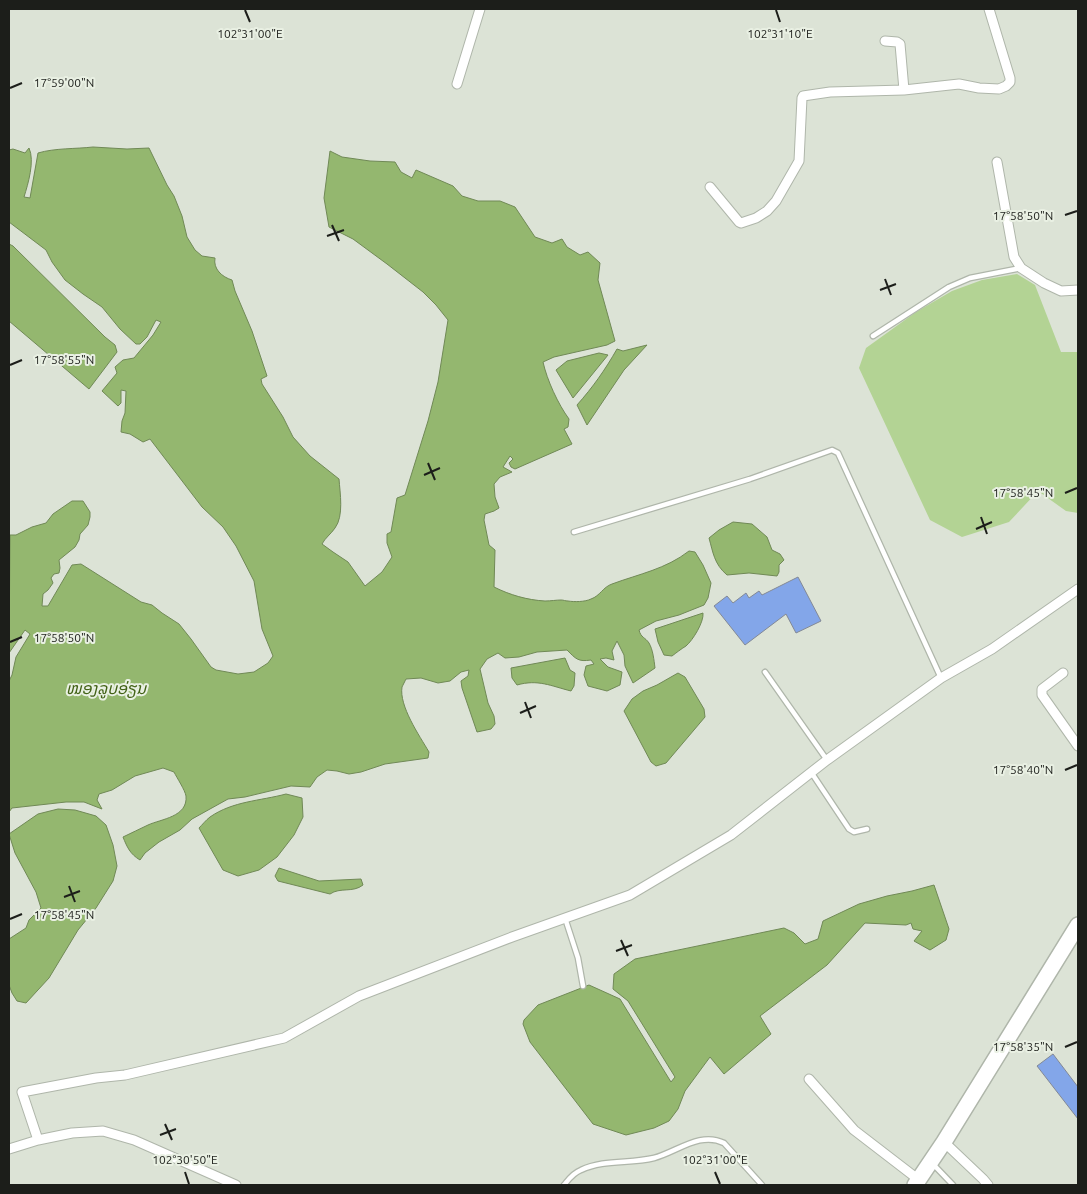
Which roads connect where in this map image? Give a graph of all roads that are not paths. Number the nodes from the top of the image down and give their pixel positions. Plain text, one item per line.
1 (480, 9) edge
2 (989, 9) edge
3 (886, 41) dead end
4 (457, 84) dead end
5 (904, 90) junction
6 (997, 162) dead end
7 (710, 188) dead end
8 (1021, 268) junction
9 (1078, 290) edge
10 (872, 336) dead end
11 (574, 532) dead end
12 (1078, 589) edge
13 (765, 672) dead end
14 (1063, 673) dead end
15 (942, 678) junction
16 (1078, 746) edge
17 (827, 760) junction
18 (811, 772) junction
19 (867, 829) dead end
20 (565, 918) junction
21 (1078, 926) edge
22 (583, 986) dead end
23 (809, 1079) dead end
24 (38, 1140) junction
25 (944, 1142) junction
26 (9, 1149) edge
27 (931, 1162) junction
28 (917, 1183) edge
29 (236, 1185) edge
30 (564, 1185) edge
31 (762, 1185) edge
32 (953, 1185) edge
33 (988, 1185) edge

1 - 4 street
2 - 5 street
3 - 5 street
5 - 7 street
6 - 8 street
8 - 9 street
8 - 10 lane
11 - 15 lane
12 - 15 street
13 - 17 lane
14 - 16 street
15 - 17 street
17 - 18 street
18 - 19 lane
18 - 20 street
20 - 22 lane
20 - 24 street
21 - 25 highway
23 - 28 street
24 - 26 street
24 - 29 street
25 - 27 highway
25 - 33 street
27 - 28 highway
27 - 32 lane
30 - 31 lane

